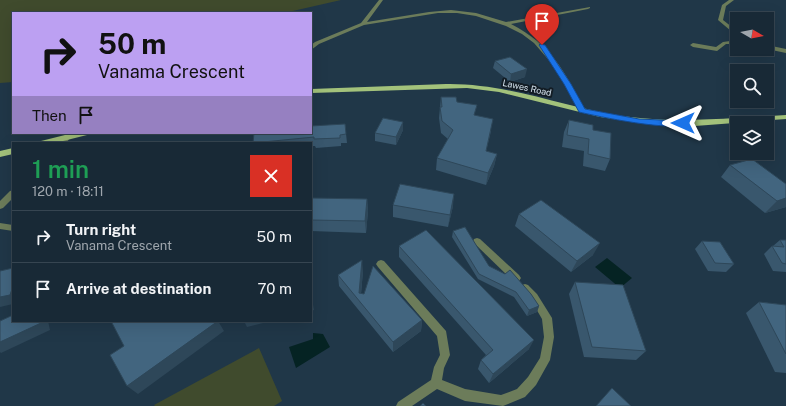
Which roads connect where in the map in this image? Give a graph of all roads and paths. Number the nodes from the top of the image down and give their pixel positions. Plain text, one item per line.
1 (381, 0) edge
2 (732, 0) edge
3 (588, 8) dead end
4 (508, 23) junction
5 (363, 24) junction
6 (730, 28) edge
7 (730, 43) edge
8 (693, 45) dead end
9 (312, 47) edge
10 (774, 48) edge
11 (786, 51) edge
12 (312, 91) edge
13 (582, 110) junction
14 (786, 117) edge
15 (81, 134) edge
16 (65, 140) edge
17 (51, 142) edge
18 (12, 150) edge
19 (0, 154) edge
20 (12, 194) edge
21 (0, 206) edge
22 (0, 226) edge
23 (12, 228) edge
24 (478, 241) dead end
25 (381, 264) dead end
26 (436, 383) junction
27 (402, 406) edge

1 - 5 street
2 - 6 street
3 - 4 street
4 - 5 street
4 - 13 street
5 - 9 street
7 - 8 street
10 - 11 street
12 - 13 main road, Lawes Road
13 - 14 main road, Lawes Road
15 - 16 main road
16 - 17 main road
18 - 19 main road
20 - 21 street
22 - 23 street
24 - 26 street
25 - 26 street
26 - 27 street

